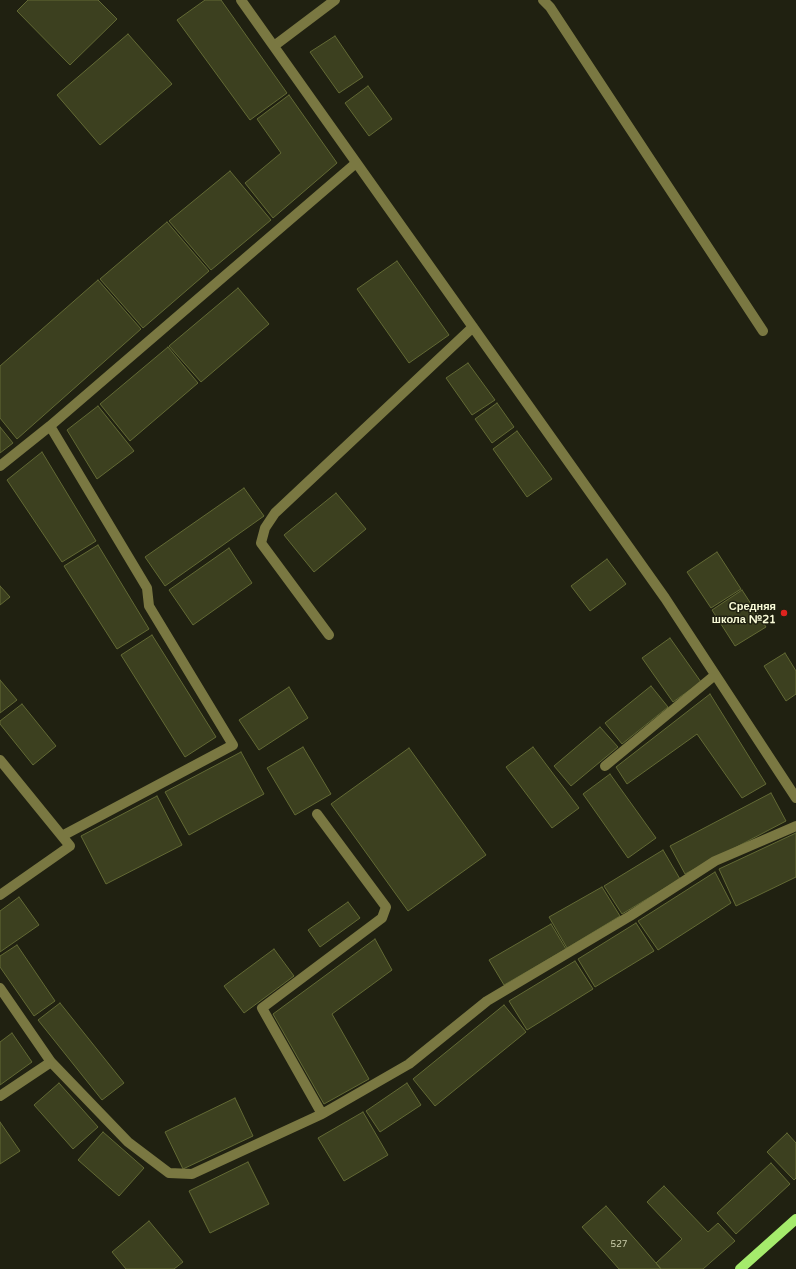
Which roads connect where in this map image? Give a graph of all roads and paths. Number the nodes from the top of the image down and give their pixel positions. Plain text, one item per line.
1 (241, 0) edge
2 (336, 0) edge
3 (543, 0) edge
4 (274, 46) junction
5 (356, 162) junction
6 (473, 327) junction
7 (763, 331) dead end
8 (50, 426) junction
9 (0, 466) edge
10 (330, 634) dead end
11 (715, 675) junction
12 (0, 760) edge
13 (605, 766) dead end
14 (796, 798) edge
15 (316, 814) dead end
16 (796, 826) edge
17 (62, 836) junction
18 (0, 895) edge
19 (0, 988) edge
20 (51, 1062) junction
21 (0, 1096) edge
22 (322, 1114) junction
23 (796, 1220) edge
24 (740, 1269) edge

1 - 4 street
2 - 4 street
3 - 7 street
4 - 5 street
5 - 6 street
5 - 8 street
6 - 10 street
6 - 11 street
8 - 9 street
8 - 17 street
11 - 13 street
11 - 14 street
12 - 17 street
15 - 22 street
16 - 22 street
17 - 18 street
19 - 20 street
20 - 21 street
20 - 22 street
23 - 24 main road

